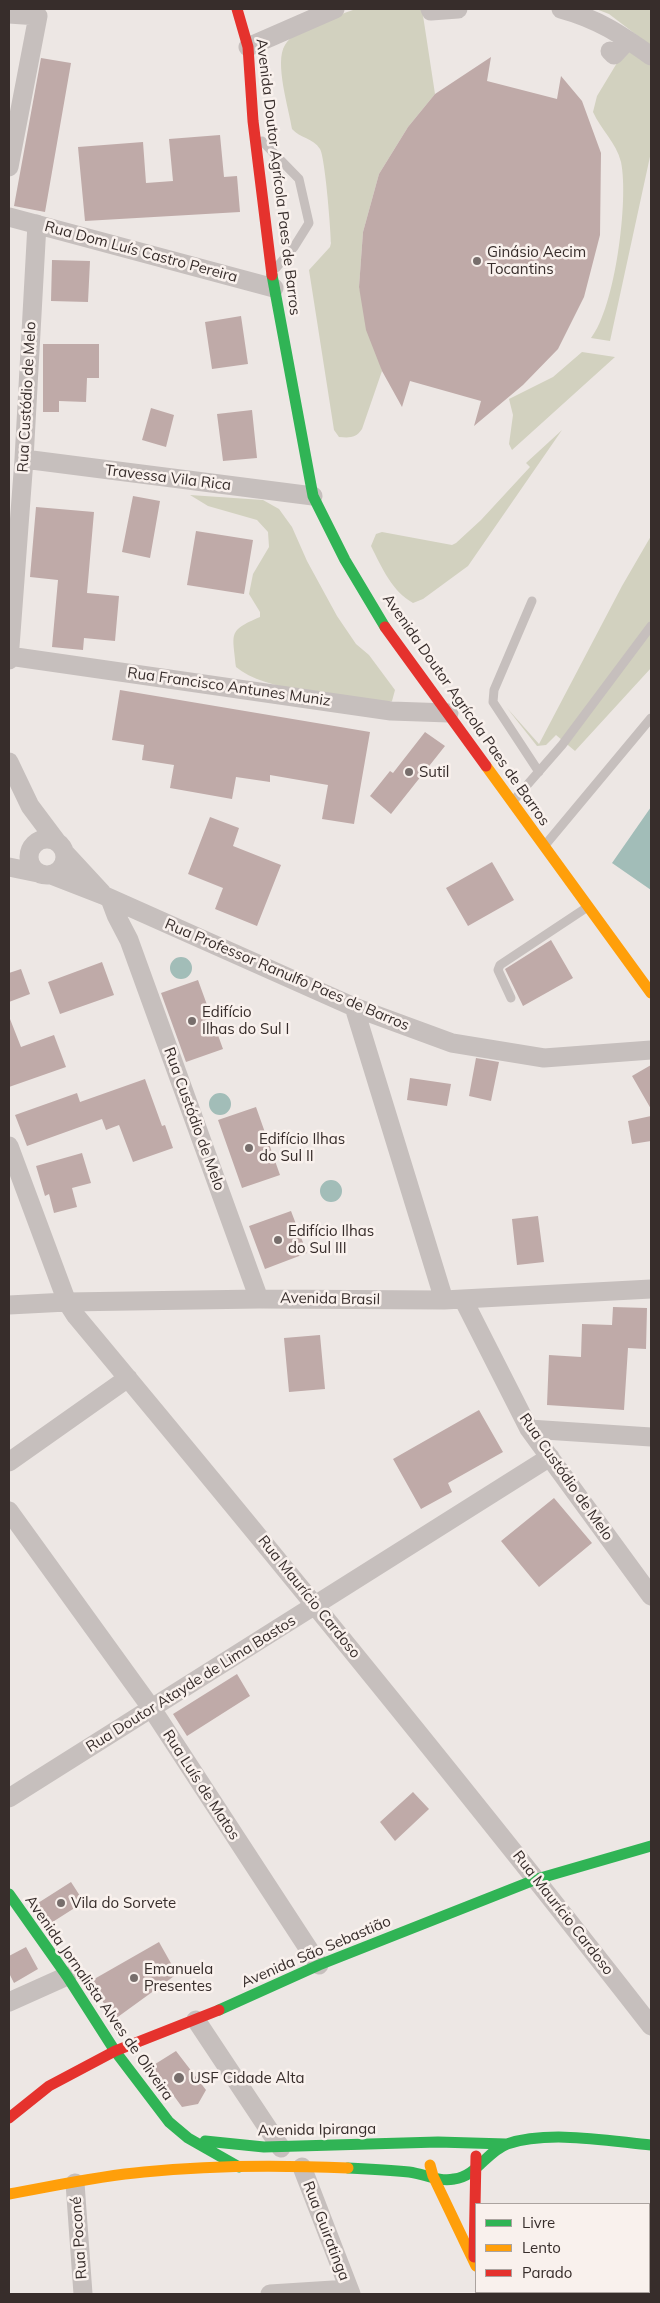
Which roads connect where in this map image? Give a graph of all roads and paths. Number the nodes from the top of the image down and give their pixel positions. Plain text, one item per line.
1 (237, 9) edge
2 (335, 9) edge
3 (430, 9) edge
4 (458, 9) edge
5 (561, 9) edge
6 (9, 14) edge
7 (628, 40) junction
8 (248, 47) junction
9 (610, 51) dead end
10 (651, 56) edge
11 (254, 134) junction
12 (9, 167) edge
13 (9, 217) edge
14 (37, 224) junction
15 (273, 280) junction
16 (24, 459) junction
17 (313, 496) junction
18 (532, 601) dead end
19 (651, 626) edge
20 (9, 656) edge
21 (9, 660) edge
22 (449, 713) junction
23 (651, 718) edge
24 (9, 762) edge
25 (539, 772) junction
26 (512, 802) junction
27 (30, 806) junction
28 (545, 846) junction
29 (33, 848) junction
30 (61, 848) junction
31 (9, 861) edge
32 (9, 867) edge
33 (44, 874) junction
34 (108, 898) junction
35 (588, 906) junction
36 (138, 911) junction
37 (130, 940) junction
38 (651, 993) edge
39 (511, 998) dead end
40 (354, 1007) junction
41 (651, 1050) edge
42 (9, 1146) edge
43 (651, 1289) edge
44 (260, 1299) junction
45 (463, 1299) junction
46 (444, 1300) junction
47 (66, 1302) junction
48 (9, 1305) edge
49 (128, 1378) junction
50 (529, 1429) junction
51 (651, 1437) edge
52 (550, 1457) junction
53 (9, 1462) edge
54 (9, 1511) edge
55 (651, 1596) edge
56 (316, 1605) junction
57 (152, 1710) junction
58 (9, 1798) edge
59 (651, 1846) edge
60 (537, 1879) junction
61 (9, 1894) edge
62 (319, 1965) junction
63 (66, 1976) junction
64 (9, 2002) edge
65 (196, 2020) junction
66 (651, 2026) edge
67 (115, 2051) junction
68 (9, 2118) edge
69 (188, 2138) junction
70 (471, 2141) junction
71 (433, 2142) junction
72 (506, 2144) junction
73 (651, 2144) edge
74 (281, 2148) junction
75 (240, 2167) junction
76 (302, 2167) junction
77 (477, 2170) junction
78 (433, 2176) junction
79 (75, 2183) junction
80 (9, 2194) edge
81 (476, 2203) edge
82 (475, 2263) edge
83 (350, 2292) edge
84 (83, 2294) edge
85 (270, 2294) edge

1 - 8 street, Avenida Doutor Agrícola Paes de Barros
2 - 8 street
3 - 4 street
5 - 7 street
6 - 12 street
7 - 9 street
7 - 10 street
8 - 11 street, Avenida Doutor Agrícola Paes de Barros
11 - 15 street, Avenida Doutor Agrícola Paes de Barros
11 - 15 lane
13 - 14 street, Rua Dom Luís Castro Pereira
14 - 15 street, Rua Dom Luís Castro Pereira
14 - 16 street, Rua Custódio de Melo
15 - 17 street, Avenida Doutor Agrícola Paes de Barros
16 - 17 street, Travessa Vila Rica
16 - 20 street, Rua Custódio de Melo
17 - 22 street, Avenida Doutor Agrícola Paes de Barros
18 - 25 lane
19 - 25 lane
20 - 21 street, Rua Custódio de Melo
20 - 22 street, Rua Francisco Antunes Muniz
22 - 26 street, Avenida Doutor Agrícola Paes de Barros
23 - 28 lane
24 - 27 street
25 - 26 lane
26 - 28 street, Avenida Doutor Agrícola Paes de Barros
27 - 29 street
27 - 30 street
28 - 35 street, Avenida Doutor Agrícola Paes de Barros
29 - 30 street
29 - 31 street
29 - 33 street
30 - 33 street
30 - 34 street, Rua Professor Ranulfo Paes de Barros
32 - 33 street, Rua Professor Ranulfo Paes de Barros
33 - 34 street, Rua Professor Ranulfo Paes de Barros
34 - 36 street, Rua Professor Ranulfo Paes de Barros
34 - 37 street, Rua Custódio de Melo
35 - 38 street, Avenida Doutor Agrícola Paes de Barros
35 - 39 lane
36 - 37 street
36 - 40 street, Rua Professor Ranulfo Paes de Barros
37 - 44 street, Rua Custódio de Melo
40 - 41 street, Rua Professor Ranulfo Paes de Barros
40 - 46 street
42 - 47 street, Rua Maurício Cardoso
43 - 45 street, Avenida Brasil
44 - 46 street, Avenida Brasil
44 - 47 street, Avenida Brasil
45 - 46 street, Avenida Brasil
45 - 50 street, Rua Custódio de Melo
47 - 48 street, Avenida Brasil
47 - 49 street, Rua Maurício Cardoso
49 - 53 street
49 - 56 street, Rua Maurício Cardoso
50 - 51 street
50 - 52 street, Rua Custódio de Melo
52 - 55 street, Rua Custódio de Melo
52 - 56 street, Rua Doutor Atayde de Lima Bastos
54 - 57 street, Rua Luís de Matos
56 - 57 street, Rua Doutor Atayde de Lima Bastos
56 - 60 street, Rua Maurício Cardoso
57 - 58 street, Rua Doutor Atayde de Lima Bastos
57 - 62 street, Rua Luís de Matos
59 - 60 street, Avenida São Sebastião
60 - 62 street, Avenida São Sebastião
60 - 66 street, Rua Maurício Cardoso
61 - 63 street, Avenida Jornalista Alves de Oliveira
62 - 65 street, Avenida São Sebastião
63 - 64 street
63 - 67 street, Avenida Jornalista Alves de Oliveira
65 - 67 street, Avenida São Sebastião
65 - 74 street
67 - 68 street, Avenida São Sebastião
67 - 69 street, Avenida Jornalista Alves de Oliveira
69 - 74 street, Avenida Ipiranga
69 - 75 street
70 - 71 street, Avenida Ipiranga
70 - 72 street, Avenida Ipiranga
70 - 77 street
71 - 74 street, Avenida Ipiranga
71 - 78 street
72 - 73 street, Avenida Ipiranga
72 - 77 street
75 - 76 street
75 - 79 street
76 - 78 street
76 - 83 street, Rua Guiratinga
77 - 78 street
77 - 81 street
78 - 82 street
79 - 80 street
79 - 84 street, Rua Poconé
83 - 85 street

